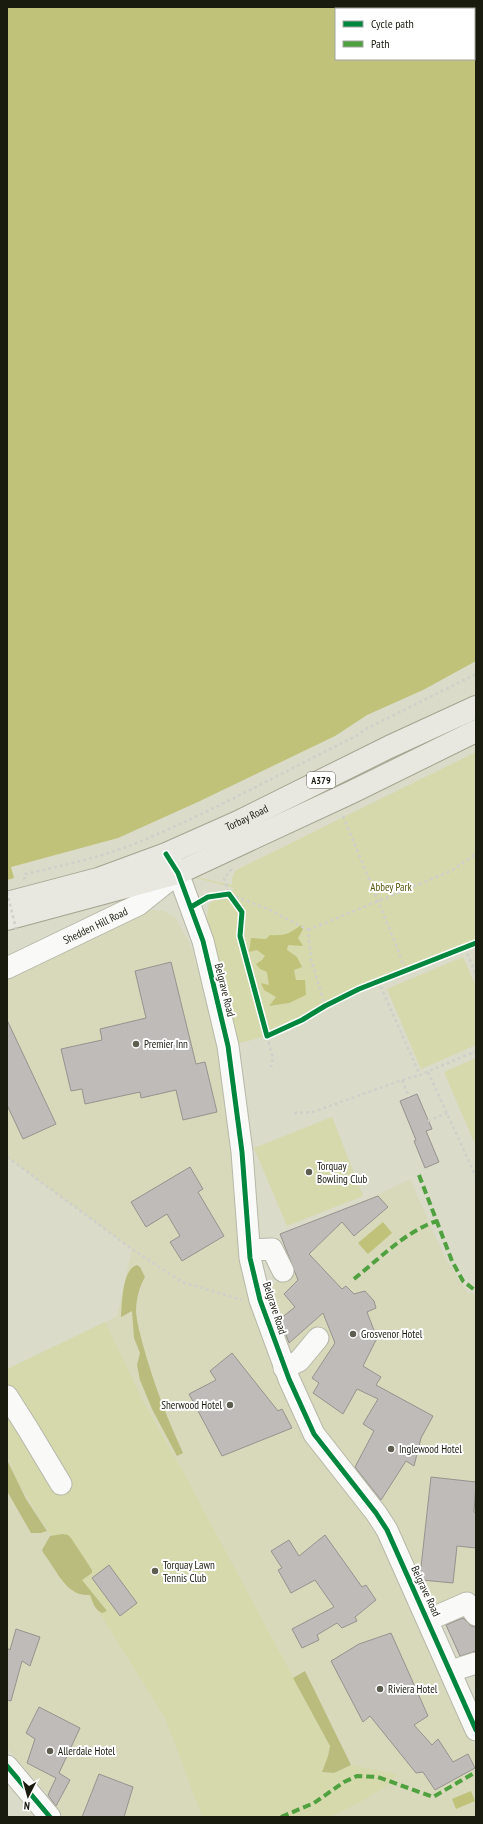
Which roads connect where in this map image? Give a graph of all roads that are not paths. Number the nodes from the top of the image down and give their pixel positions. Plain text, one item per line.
1 (476, 707) edge
2 (476, 731) edge
3 (166, 854) junction
4 (178, 873) junction
5 (7, 903) edge
6 (12, 926) edge
7 (7, 968) edge
8 (250, 1250) junction
9 (283, 1271) dead end
10 (318, 1338) dead end
11 (284, 1368) junction
12 (7, 1396) edge
13 (60, 1484) dead end
14 (476, 1615) edge
15 (428, 1620) junction
16 (476, 1663) edge
17 (451, 1671) junction
18 (476, 1730) edge
19 (7, 1766) edge
20 (50, 1817) edge

1 - 3 main road, Torbay Road / A379
2 - 4 main road, Torbay Road / A379
3 - 4 street, Belgrave Road
3 - 5 main road, Torbay Road / A379
4 - 6 main road, Torbay Road / A379
4 - 7 street, Shedden Hill Road
4 - 8 street, Belgrave Road
8 - 9 street
8 - 11 street, Belgrave Road
10 - 11 street
11 - 15 street, Belgrave Road
12 - 13 street
14 - 15 street
15 - 17 street, Belgrave Road
16 - 17 street
17 - 18 street, Belgrave Road
19 - 20 street

